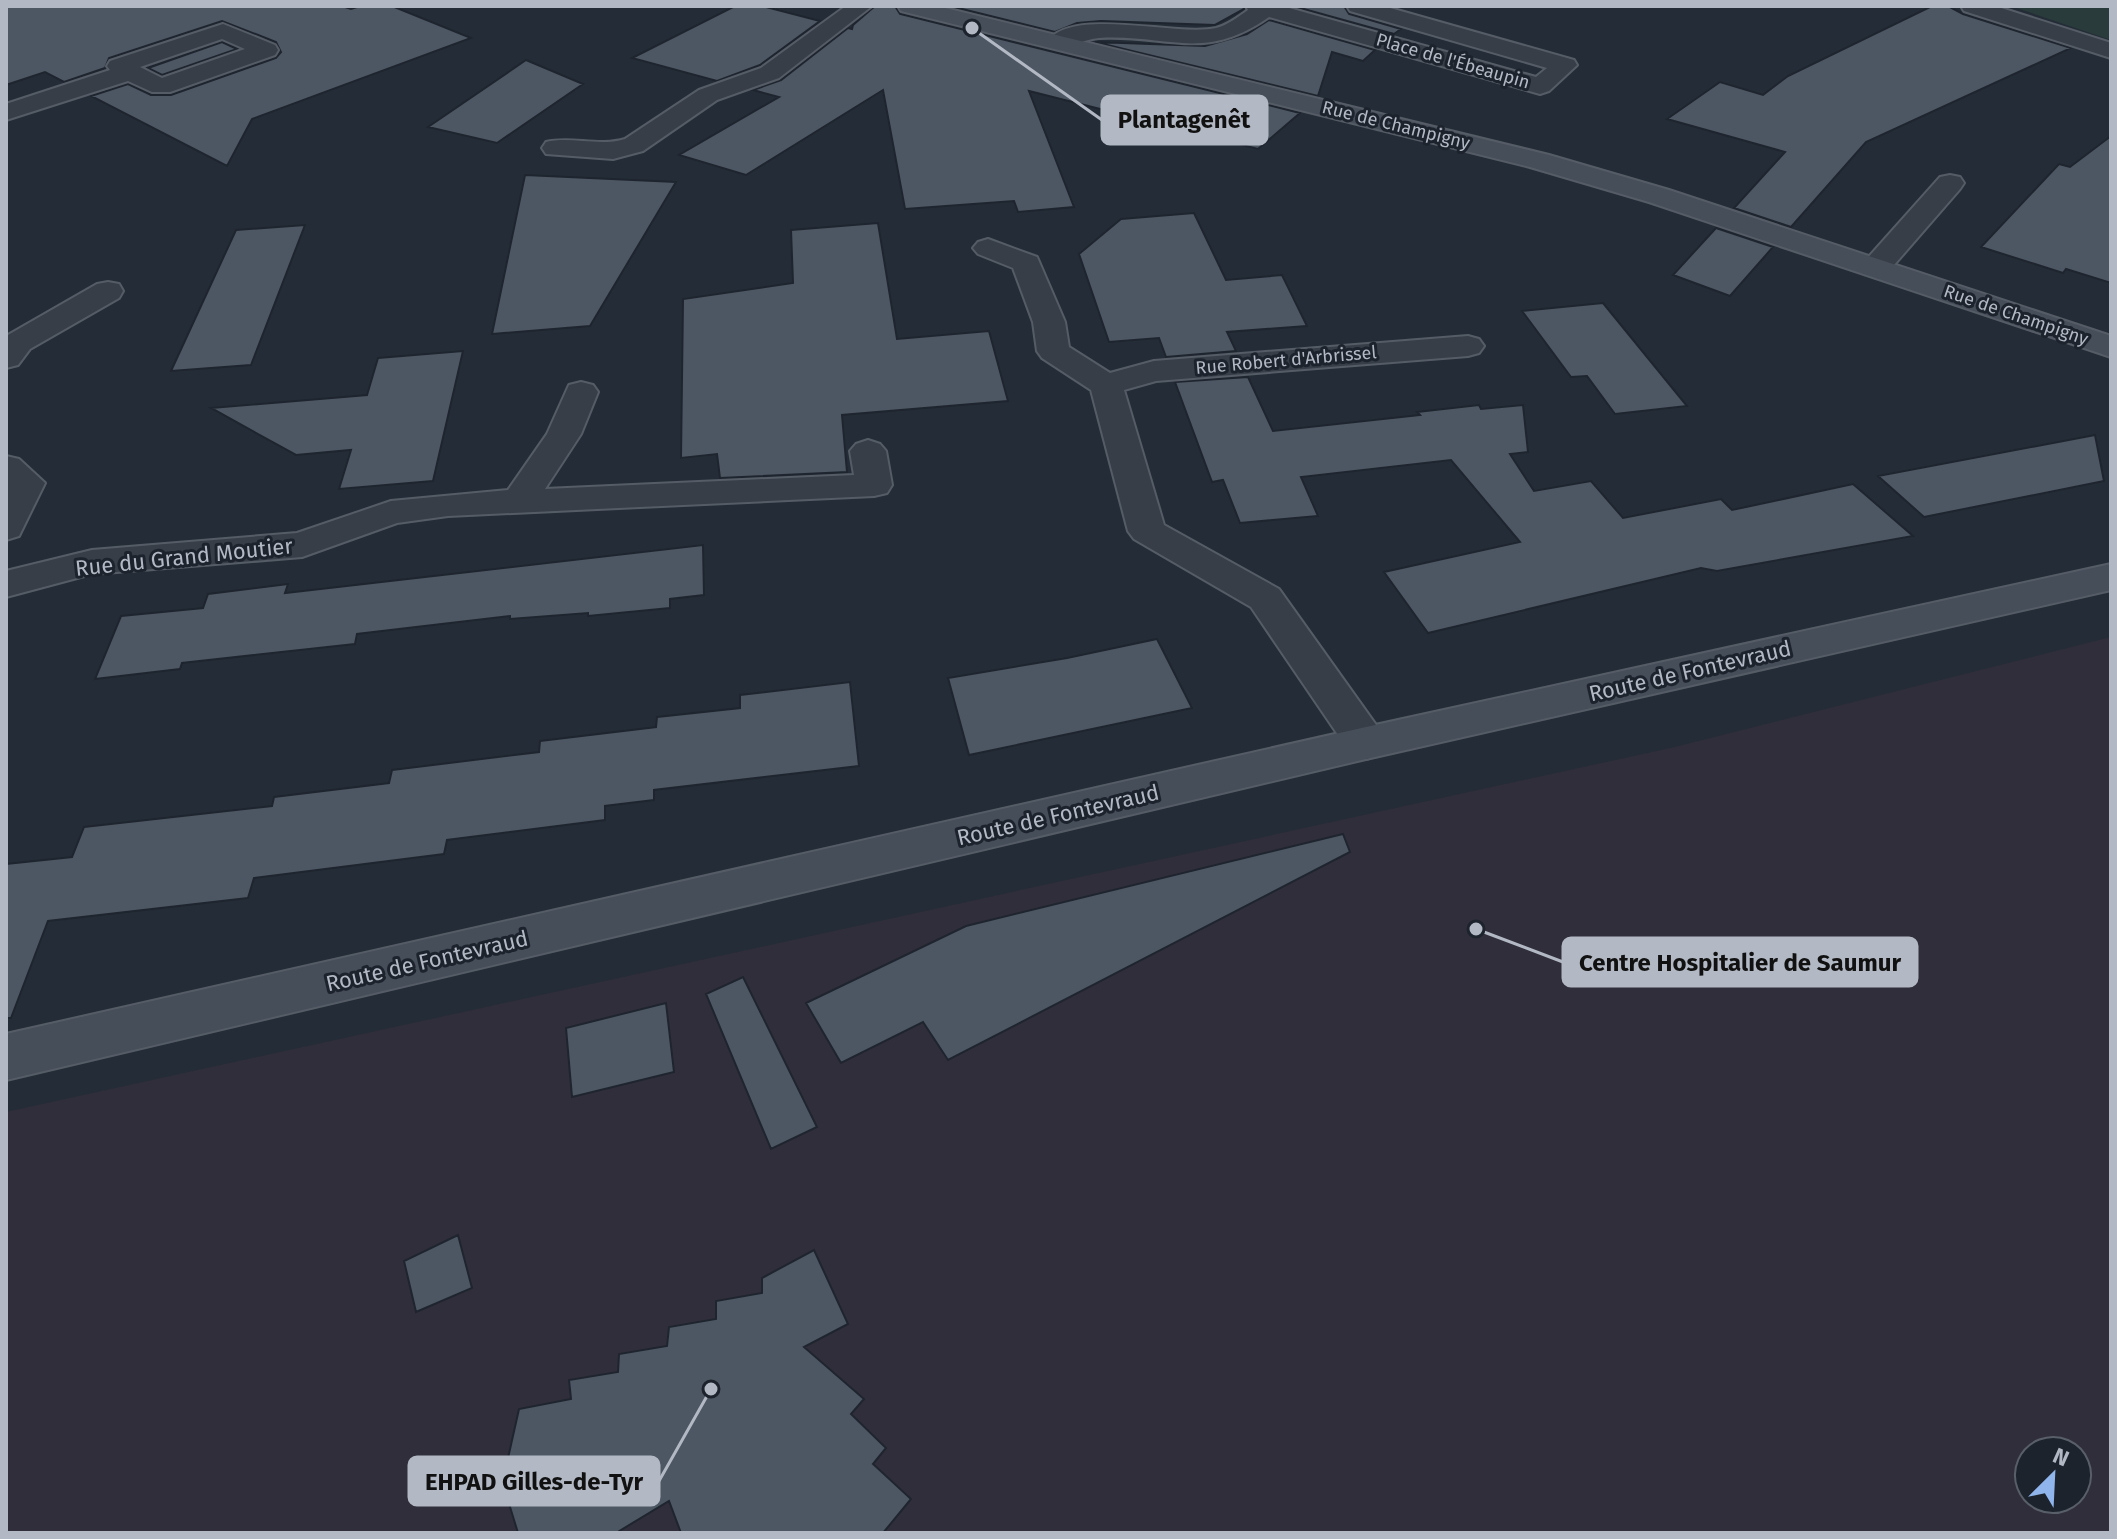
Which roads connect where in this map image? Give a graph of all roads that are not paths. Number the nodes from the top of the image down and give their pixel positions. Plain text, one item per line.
1 (861, 6) edge
2 (909, 6) edge
3 (1358, 6) edge
4 (1972, 6) edge
5 (1264, 7) edge
6 (1059, 42) junction
7 (2111, 51) edge
8 (130, 72) junction
9 (6, 112) edge
10 (555, 148) dead end
11 (1950, 183) dead end
12 (988, 248) dead end
13 (1876, 267) junction
14 (108, 291) dead end
15 (1468, 346) dead end
16 (2111, 347) edge
17 (6, 358) edge
18 (1106, 385) junction
19 (581, 392) dead end
20 (868, 451) dead end
21 (6, 467) edge
22 (519, 501) junction
23 (6, 528) edge
24 (2111, 577) edge
25 (6, 584) edge
26 (1366, 743) junction
27 (6, 1057) edge

1 - 10 street
2 - 6 street, Rue de Champigny
3 - 5 street, Place de l'Ébeaupin
4 - 7 street
5 - 6 street, Place de l'Ébeaupin
6 - 13 street, Rue de Champigny
8 - 8 street
8 - 9 street
11 - 13 street
12 - 18 street
13 - 16 street, Rue de Champigny
14 - 17 street
15 - 18 street, Rue Robert d'Arbrissel
18 - 26 street
19 - 22 street
20 - 22 street, Rue du Grand Moutier
21 - 23 street
22 - 25 street, Rue du Grand Moutier
24 - 26 street, Route de Fontevraud
26 - 27 street, Route de Fontevraud

